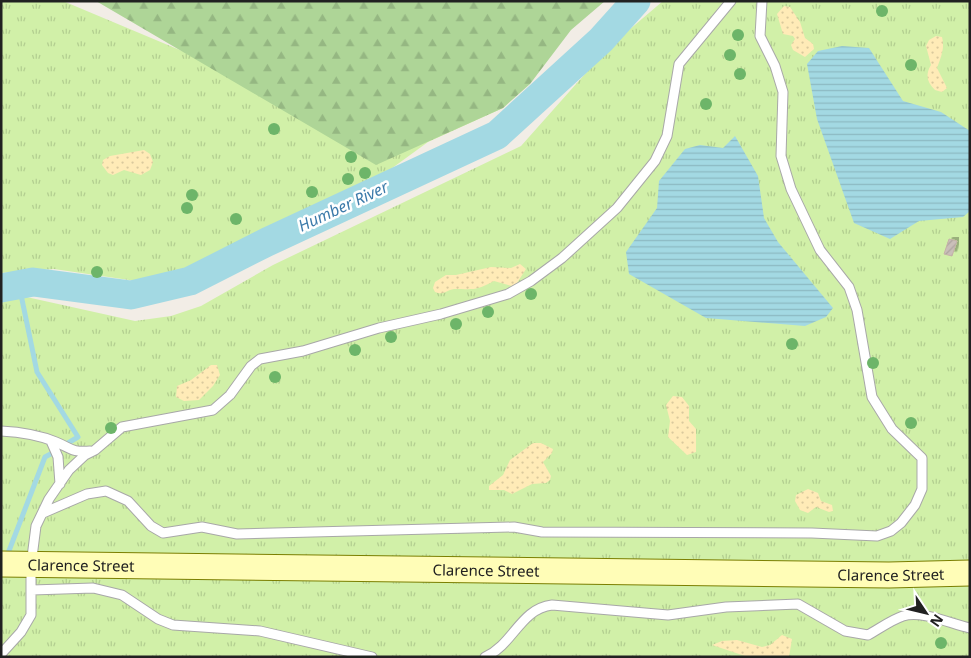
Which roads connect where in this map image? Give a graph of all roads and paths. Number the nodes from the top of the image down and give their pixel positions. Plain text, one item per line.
1 (731, 1) edge
2 (762, 1) edge
3 (1, 431) edge
4 (51, 441) junction
5 (96, 450) junction
6 (60, 484) junction
7 (43, 513) junction
8 (1, 564) edge
9 (31, 565) junction
10 (970, 573) edge
11 (32, 590) junction
12 (970, 628) edge
13 (1, 654) edge
14 (372, 657) edge
15 (485, 657) edge

1 - 5 lane
2 - 7 lane
3 - 4 lane
4 - 5 lane
4 - 6 lane
5 - 6 lane
6 - 7 lane
7 - 9 lane
8 - 9 street, Clarence Street
9 - 10 street, Clarence Street
9 - 11 lane
11 - 13 lane
11 - 14 lane
12 - 15 lane

